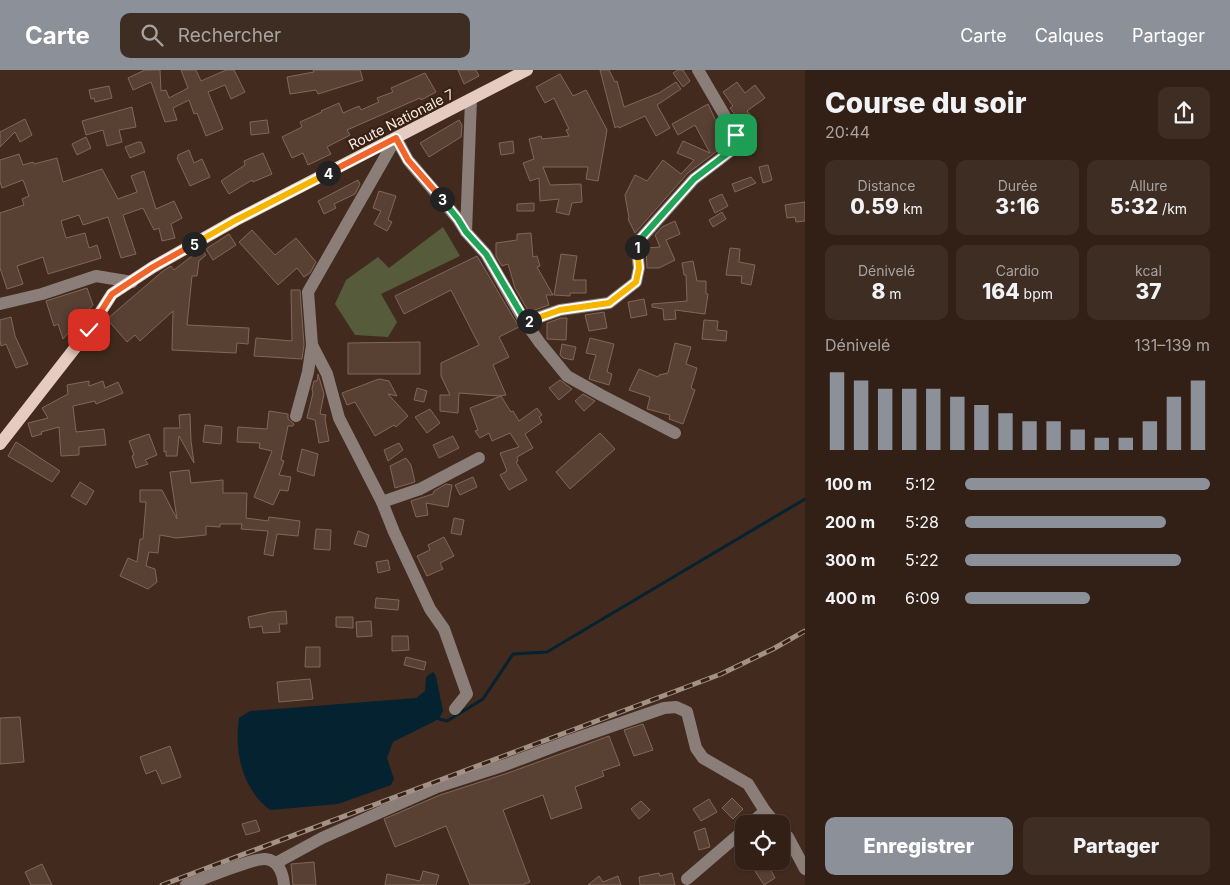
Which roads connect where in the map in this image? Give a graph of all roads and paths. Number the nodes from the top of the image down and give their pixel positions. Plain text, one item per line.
1 (527, 70) edge
2 (698, 70) edge
3 (471, 99) junction
4 (396, 138) junction
5 (466, 232) junction
6 (132, 282) junction
7 (0, 304) edge
8 (526, 322) junction
9 (312, 345) junction
10 (296, 416) dead end
11 (676, 433) dead end
12 (0, 444) edge
13 (479, 458) dead end
14 (382, 502) junction
15 (455, 709) dead end
16 (765, 811) junction
17 (760, 815) edge
18 (768, 815) edge
19 (735, 838) edge
20 (790, 841) edge
21 (276, 864) junction
22 (805, 868) edge
23 (687, 879) dead end
24 (186, 885) edge
25 (284, 885) edge

1 - 3 main road, Route Nationale 7
2 - 8 street
3 - 4 main road, Route Nationale 7
3 - 5 street
4 - 5 street
4 - 6 main road, Route Nationale 7
4 - 9 street
5 - 8 street
6 - 7 street
6 - 12 main road, Route Nationale 7
8 - 11 street
9 - 10 street
9 - 14 street
13 - 14 street
14 - 15 street
16 - 17 street
16 - 18 street
16 - 21 street
19 - 23 street
20 - 22 street
21 - 24 street
21 - 25 street

